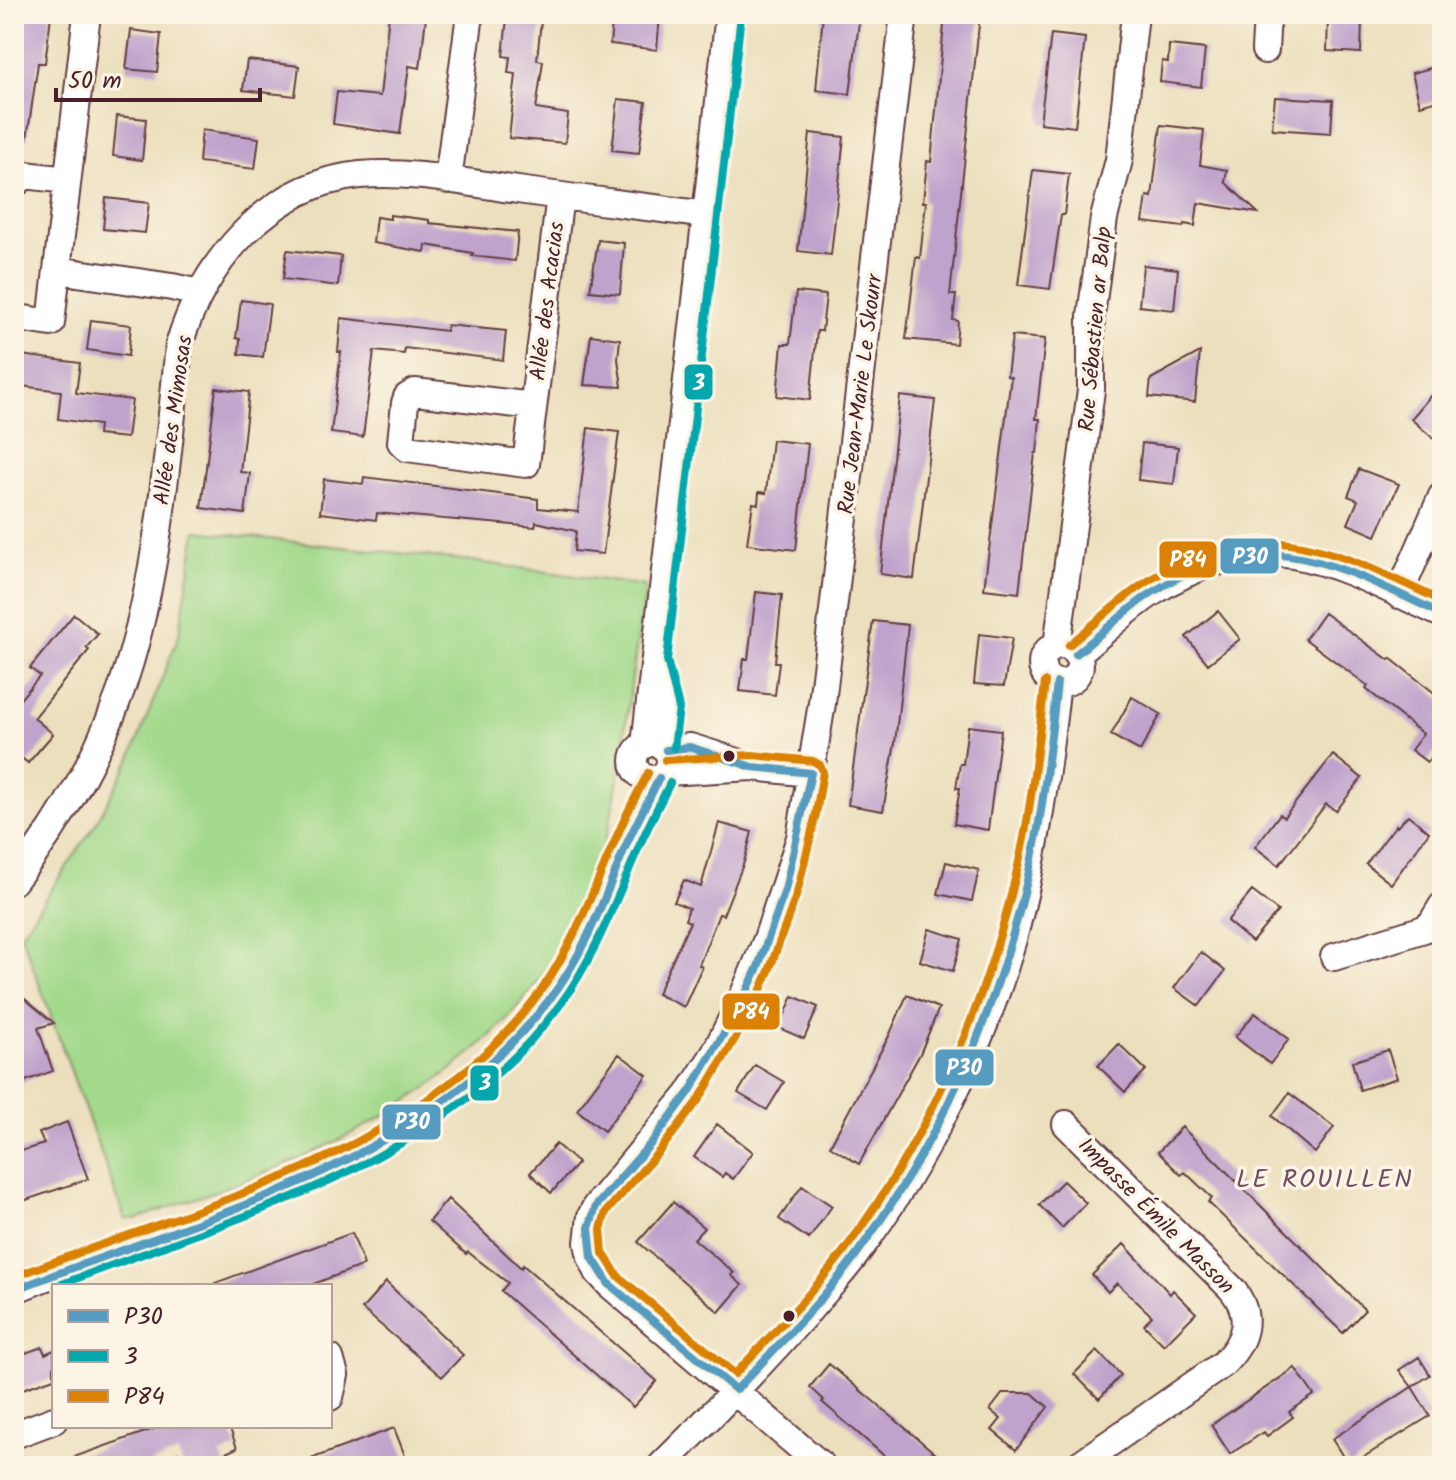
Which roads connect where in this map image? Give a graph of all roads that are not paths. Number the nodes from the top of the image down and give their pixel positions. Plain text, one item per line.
1 (87, 14) edge
2 (470, 14) edge
3 (729, 14) edge
4 (904, 14) edge
5 (1135, 14) edge
6 (1267, 14) edge
7 (1265, 50) dead end
8 (67, 180) junction
9 (448, 180) junction
10 (14, 185) edge
11 (560, 196) junction
12 (706, 215) junction
13 (57, 270) junction
14 (199, 293) junction
15 (14, 315) edge
16 (533, 406) junction
17 (1442, 496) edge
18 (1399, 595) junction
19 (1442, 614) edge
20 (1066, 650) junction
21 (656, 761) junction
22 (811, 773) junction
23 (14, 881) edge
24 (1442, 906) edge
25 (1334, 957) dead end
26 (1066, 1124) dead end
27 (14, 1290) edge
28 (332, 1365) edge
29 (332, 1388) edge
30 (736, 1390) junction
31 (52, 1421) edge
32 (14, 1435) edge
33 (661, 1466) edge
34 (822, 1466) edge
35 (1077, 1466) edge

1 - 8 street
2 - 9 street
3 - 12 street
4 - 22 street, Rue Jean-Marie Le Skourr
5 - 20 street, Rue Sébastien ar Balp
6 - 7 street
8 - 10 street
8 - 13 street
9 - 11 street, Allée des Mimosas
9 - 14 street, Allée des Mimosas
11 - 12 street, Allée des Mimosas
11 - 16 street, Allée des Acacias
12 - 21 street
13 - 14 street
13 - 15 street
14 - 23 street, Allée des Mimosas
16 - 16 street, Allée des Acacias
17 - 18 street
18 - 19 street
18 - 20 street
20 - 30 street, Rue Sébastien ar Balp
21 - 22 street
21 - 27 street
22 - 30 street, Rue Jean-Marie Le Skourr
24 - 25 street
26 - 35 street, Impasse Émile Masson
28 - 29 street
30 - 33 street
30 - 34 street, Rue Jean-Marie Le Skourr
31 - 32 street

